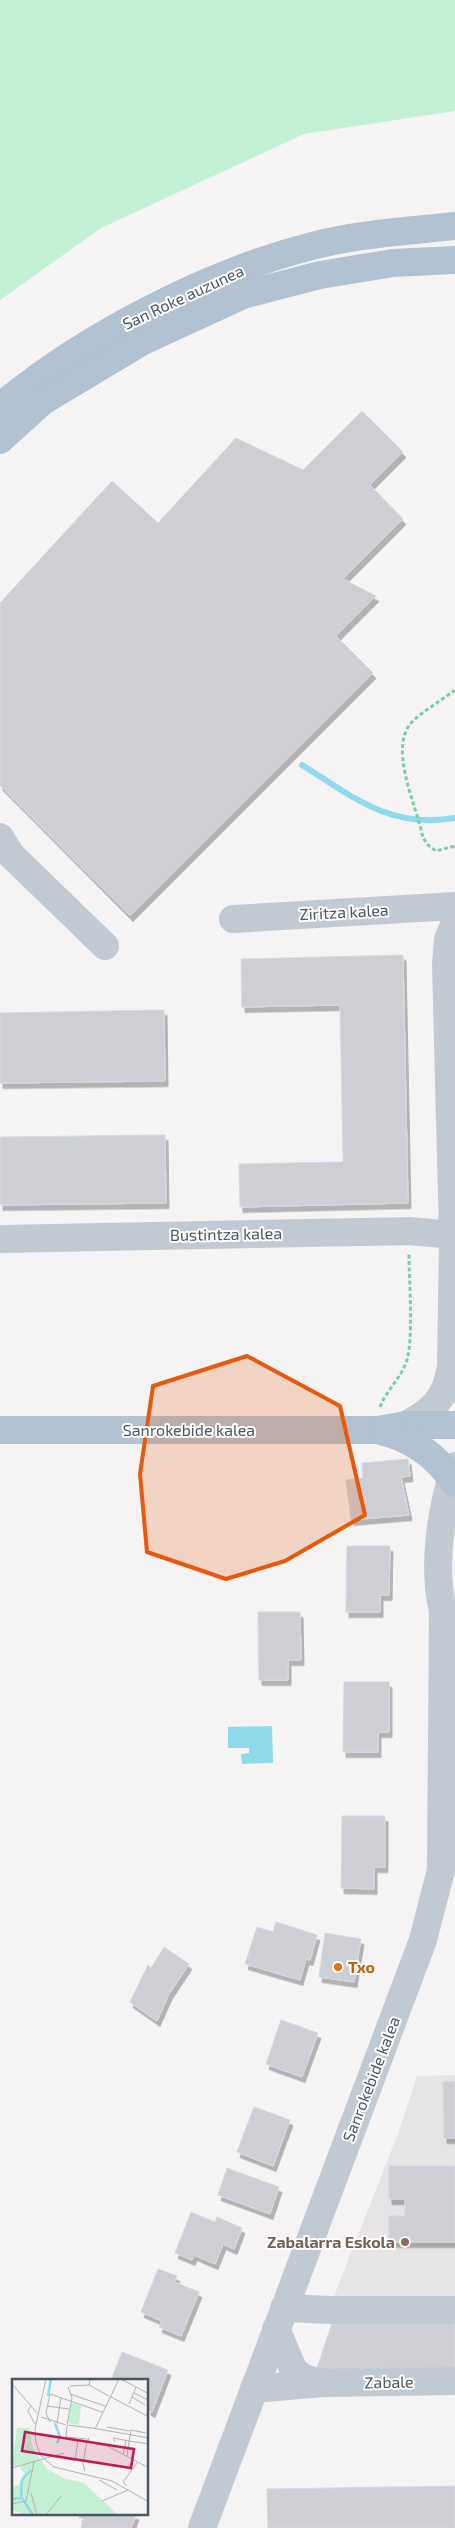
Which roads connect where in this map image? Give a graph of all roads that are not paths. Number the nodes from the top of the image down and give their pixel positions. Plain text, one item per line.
1 (455, 226) edge
2 (455, 260) edge
3 (0, 407) edge
4 (0, 440) edge
5 (4, 851) edge
6 (455, 906) edge
7 (233, 919) dead end
8 (455, 923) edge
9 (105, 946) dead end
10 (452, 1234) junction
11 (0, 1239) edge
12 (453, 1376) edge
13 (379, 1418) junction
14 (406, 1425) junction
15 (455, 1425) edge
16 (0, 1430) edge
17 (454, 1473) edge
18 (449, 1602) edge
19 (448, 1870) edge
20 (455, 2310) edge
21 (280, 2318) junction
22 (455, 2382) edge
23 (323, 2383) junction
24 (254, 2389) junction
25 (202, 2528) edge

1 - 3 main road, San Roke auzunea
2 - 4 main road
5 - 9 street
6 - 7 street, Ziritza kalea
8 - 10 street
10 - 11 street, Bustintza kalea
10 - 12 street
12 - 14 street
13 - 14 main road
13 - 16 main road, Sanrokebide kalea
13 - 17 main road
14 - 15 main road
17 - 18 street, Sanrokebide kalea
18 - 19 street, Sanrokebide kalea
19 - 21 street, Sanrokebide kalea
20 - 21 street
21 - 23 street
21 - 24 street, Sanrokebide kalea
22 - 23 street, Zabale
23 - 24 street
24 - 25 street, Sanrokebide kalea

